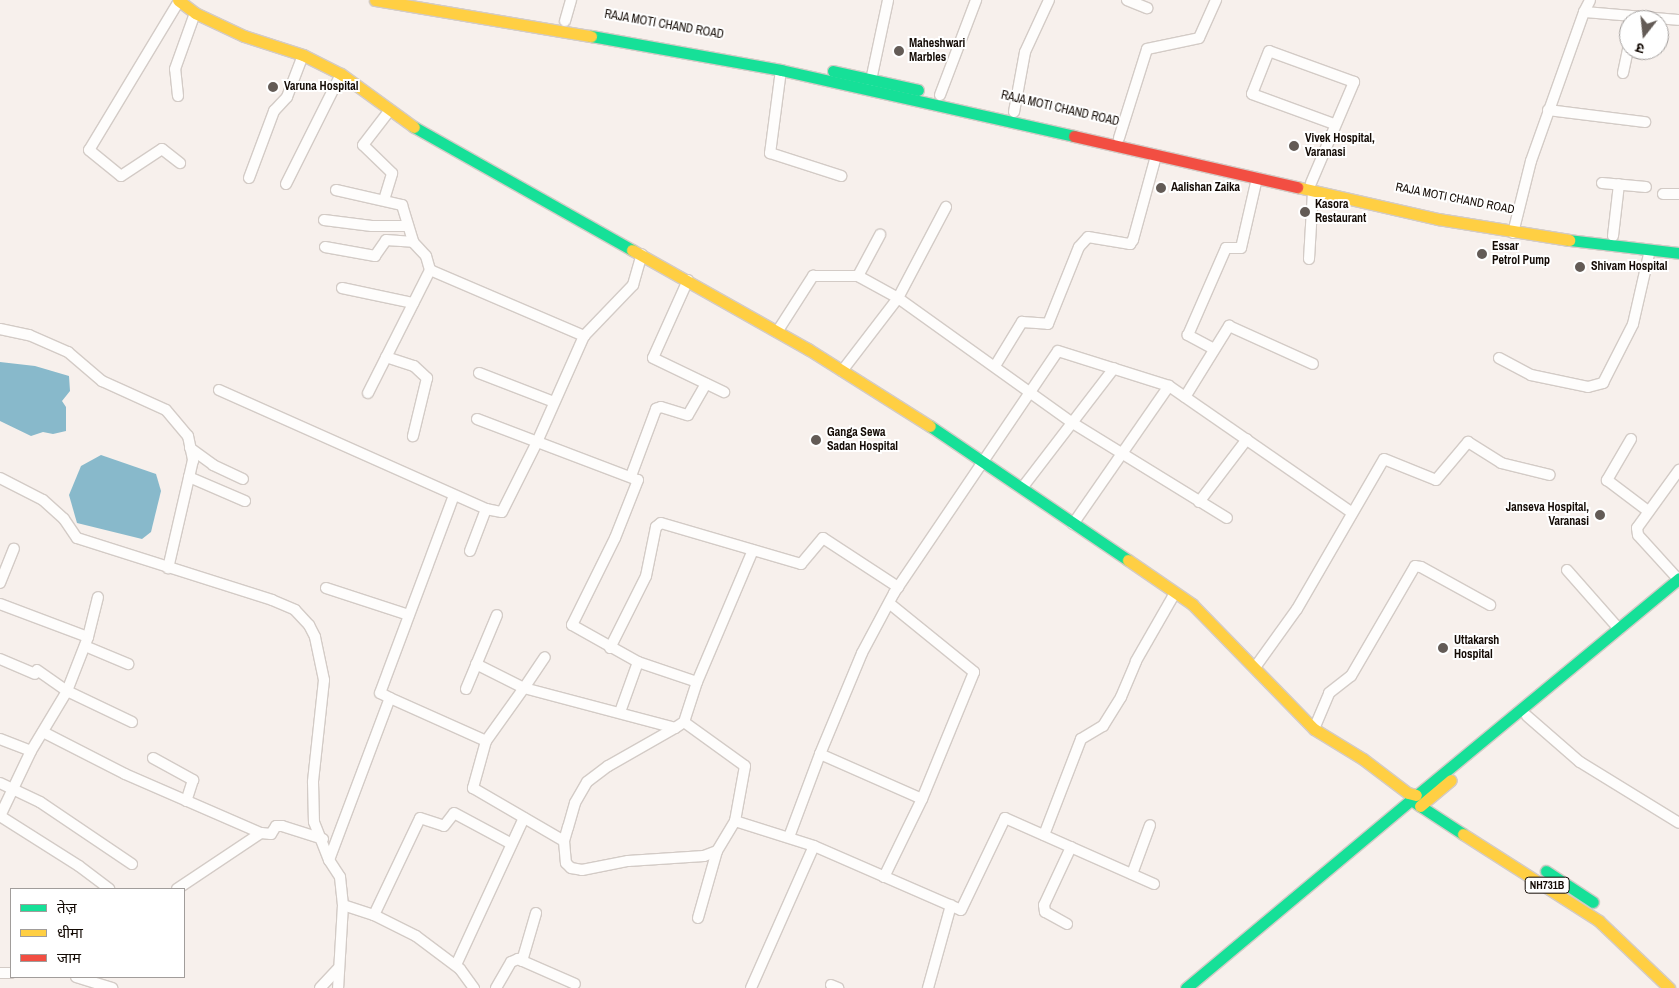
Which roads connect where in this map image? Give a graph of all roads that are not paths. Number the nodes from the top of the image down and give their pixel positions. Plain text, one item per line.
1 (178, 0) edge
2 (375, 0) edge
3 (435, 0) edge
4 (571, 0) edge
5 (888, 0) edge
6 (976, 0) edge
7 (1049, 0) edge
8 (1127, 0) edge
9 (1216, 0) edge
10 (1590, 0) edge
11 (1147, 8) dead end
12 (1584, 12) junction
13 (195, 13) junction
14 (1619, 16) edge
15 (565, 20) junction
16 (304, 55) junction
17 (1626, 60) edge
18 (781, 70) junction
19 (1624, 73) dead end
20 (341, 74) junction
21 (870, 84) junction
22 (940, 95) junction
23 (178, 96) dead end
24 (390, 110) junction
25 (1548, 110) junction
26 (1014, 112) junction
27 (1645, 122) dead end
28 (1334, 124) junction
29 (1119, 138) junction
30 (1156, 156) junction
31 (180, 162) dead end
32 (841, 176) dead end
33 (249, 178) dead end
34 (1257, 178) junction
35 (1602, 183) dead end
36 (286, 184) dead end
37 (1620, 184) junction
38 (1312, 187) junction
39 (1646, 187) dead end
40 (336, 190) dead end
41 (1662, 194) dead end
42 (1679, 194) edge
43 (384, 200) junction
44 (946, 207) dead end
45 (324, 220) dead end
46 (408, 226) junction
47 (1514, 228) junction
48 (880, 235) dead end
49 (1613, 236) junction
50 (413, 242) junction
51 (1679, 244) edge
52 (325, 247) dead end
53 (1650, 250) junction
54 (1679, 253) edge
55 (642, 254) junction
56 (1309, 259) dead end
57 (430, 270) junction
58 (858, 276) junction
59 (688, 280) junction
60 (342, 288) dead end
61 (898, 298) junction
62 (413, 303) junction
63 (0, 329) edge
64 (777, 332) junction
65 (584, 336) junction
66 (1214, 350) junction
67 (386, 357) junction
68 (1499, 358) dead end
69 (1313, 364) dead end
70 (995, 366) junction
71 (1114, 368) junction
72 (842, 371) junction
73 (479, 373) dead end
74 (706, 384) junction
75 (1170, 386) junction
76 (219, 390) dead end
77 (1031, 391) junction
78 (724, 392) dead end
79 (368, 393) dead end
80 (1186, 397) junction
81 (554, 402) junction
82 (477, 419) dead end
83 (1071, 422) junction
84 (413, 436) dead end
85 (1247, 439) junction
86 (1631, 439) dead end
87 (537, 442) junction
88 (190, 448) junction
89 (1121, 455) junction
90 (984, 461) junction
91 (1679, 470) edge
92 (1550, 475) dead end
93 (631, 476) junction
94 (189, 477) junction
95 (0, 478) edge
96 (243, 479) dead end
97 (1022, 488) junction
98 (454, 495) junction
99 (245, 501) dead end
100 (1199, 502) junction
101 (486, 509) junction
102 (1648, 511) junction
103 (1351, 512) junction
104 (1227, 518) dead end
105 (1073, 524) junction
106 (14, 549) dead end
107 (753, 550) junction
108 (470, 551) dead end
109 (4, 564) edge
110 (168, 568) junction
111 (1566, 570) dead end
112 (1679, 582) edge
113 (0, 583) edge
114 (898, 587) junction
115 (326, 588) dead end
116 (1175, 593) junction
117 (98, 597) dead end
118 (889, 603) junction
119 (0, 604) edge
120 (1490, 605) dead end
121 (409, 615) junction
122 (497, 615) dead end
123 (1619, 629) junction
124 (86, 641) junction
125 (610, 648) junction
126 (544, 657) dead end
127 (0, 659) edge
128 (638, 662) junction
129 (128, 664) dead end
130 (476, 664) junction
131 (1256, 666) junction
132 (697, 682) junction
133 (524, 688) junction
134 (466, 689) dead end
135 (68, 691) junction
136 (390, 698) junction
137 (620, 712) junction
138 (1527, 716) junction
139 (132, 722) dead end
140 (684, 722) junction
141 (675, 728) junction
142 (1314, 729) junction
143 (43, 732) junction
144 (0, 738) edge
145 (486, 741) junction
146 (31, 751) junction
147 (820, 754) junction
148 (153, 758) dead end
149 (0, 783) edge
150 (12, 788) junction
151 (922, 799) junction
152 (1416, 799) junction
153 (186, 802) junction
154 (0, 816) edge
155 (524, 818) junction
156 (735, 821) junction
157 (1679, 823) edge
158 (1150, 824) dead end
159 (261, 833) junction
160 (1044, 835) junction
161 (790, 837) junction
162 (323, 839) junction
163 (564, 841) junction
164 (510, 844) junction
165 (814, 846) junction
166 (1071, 847) junction
167 (717, 851) junction
168 (329, 860) junction
169 (132, 864) dead end
170 (1132, 874) junction
171 (884, 877) junction
172 (1154, 884) dead end
173 (108, 888) edge
174 (179, 888) edge
175 (343, 905) junction
176 (950, 905) junction
177 (536, 913) dead end
178 (374, 915) junction
179 (698, 918) dead end
180 (1067, 924) dead end
181 (1643, 945) dead end
182 (522, 961) junction
183 (456, 965) junction
184 (338, 969) junction
185 (1667, 969) dead end
186 (79, 978) edge
187 (1679, 980) edge
188 (575, 984) dead end
189 (101, 986) edge
190 (472, 987) edge
191 (112, 988) edge
192 (320, 988) edge
193 (338, 988) edge
194 (496, 988) edge
195 (750, 988) edge
196 (928, 988) edge
197 (1186, 988) edge
198 (1199, 988) edge
199 (1669, 988) edge

1 - 13 main road
1 - 31 street
2 - 18 main road
3 - 15 main road, RAJA MOTI CHAND ROAD
4 - 15 street
5 - 21 street
6 - 22 street
7 - 26 street
8 - 11 street
9 - 29 street
10 - 12 street
12 - 14 street
12 - 25 street
13 - 16 main road
13 - 23 street
15 - 21 main road, RAJA MOTI CHAND ROAD
16 - 20 main road
16 - 33 street
17 - 19 street
18 - 21 main road
18 - 32 street
20 - 24 main road
20 - 36 street
21 - 22 main road, RAJA MOTI CHAND ROAD
21 - 30 main road
22 - 26 main road, RAJA MOTI CHAND ROAD
24 - 43 street
24 - 55 main road
25 - 27 street
25 - 47 street
26 - 29 main road, RAJA MOTI CHAND ROAD
28 - 28 street
28 - 38 street
29 - 38 main road, RAJA MOTI CHAND ROAD
30 - 34 main road
30 - 70 street
34 - 38 main road
34 - 66 street
35 - 37 street
37 - 39 street
37 - 49 street
38 - 47 main road, RAJA MOTI CHAND ROAD
38 - 56 street
40 - 43 street
41 - 42 street
43 - 46 street
44 - 61 street
45 - 46 street
46 - 50 street
47 - 49 main road, RAJA MOTI CHAND ROAD
47 - 53 main road
48 - 58 street
49 - 51 main road, RAJA MOTI CHAND ROAD
50 - 52 street
50 - 57 street
53 - 54 main road
53 - 68 street
55 - 59 main road
55 - 65 street
57 - 62 street
57 - 65 street
58 - 61 street
58 - 64 street
59 - 64 main road
59 - 74 street
60 - 62 street
61 - 70 street
61 - 72 street
62 - 67 street
63 - 88 street
64 - 72 main road
65 - 81 street
66 - 69 street
66 - 80 street
67 - 79 street
67 - 84 street
70 - 77 street
71 - 75 street
71 - 77 street
71 - 83 street
72 - 90 main road
73 - 81 street
74 - 78 street
74 - 93 street
75 - 80 street
75 - 89 street
76 - 98 street
77 - 83 street
77 - 90 street
80 - 85 street
81 - 87 street
82 - 87 street
83 - 89 street
83 - 97 street
85 - 100 street
85 - 103 street
86 - 102 street
87 - 93 street
87 - 101 street
88 - 94 street
88 - 96 street
89 - 100 street
89 - 105 street
90 - 97 main road
90 - 114 street
91 - 102 street
92 - 103 street
93 - 125 street
94 - 99 street
94 - 110 street
95 - 110 street
97 - 105 main road
98 - 101 street
98 - 121 street
100 - 104 street
101 - 108 street
102 - 112 street
103 - 131 street
105 - 116 main road
106 - 109 street
107 - 114 street
107 - 125 street
107 - 132 street
109 - 113 street
110 - 162 street
111 - 123 street
112 - 123 main road
112 - 138 main road
114 - 118 street
115 - 121 street
116 - 131 main road
116 - 160 street
117 - 124 street
118 - 147 street
118 - 151 street
119 - 124 street
120 - 142 street
121 - 136 street
122 - 130 street
123 - 152 main road
124 - 129 street
124 - 135 street
125 - 128 street
126 - 133 street
127 - 135 street
128 - 132 street
128 - 137 street
130 - 133 street
130 - 134 street
131 - 142 main road
132 - 140 street
133 - 137 street
133 - 145 street
135 - 139 street
135 - 143 street
136 - 145 street
136 - 168 street
137 - 141 street
138 - 152 main road
138 - 157 street
140 - 141 street
140 - 156 street
141 - 163 street
142 - 152 main road
143 - 146 street
143 - 153 street
144 - 146 street
145 - 155 street
146 - 150 street
147 - 151 street
147 - 161 street
148 - 153 street
149 - 150 street
150 - 154 street
150 - 169 street
151 - 171 street
152 - 181 main road
152 - 197 main road
152 - 198 main road
152 - 199 main road, NH731B
153 - 159 street
154 - 173 street
155 - 163 street
155 - 164 street
156 - 161 street
156 - 167 street
158 - 170 street
159 - 162 street
159 - 174 street
160 - 166 street
160 - 176 street
161 - 165 street
162 - 168 street
163 - 167 street
164 - 178 street
164 - 183 street
165 - 171 street
165 - 195 street
166 - 170 street
166 - 180 street
167 - 179 street
168 - 175 street
170 - 172 street
171 - 176 street
175 - 178 street
175 - 184 street
176 - 196 street
177 - 182 street
178 - 183 street
182 - 188 street
182 - 194 street
183 - 190 street
184 - 192 street
184 - 193 street
185 - 187 main road
186 - 189 street
189 - 191 street

